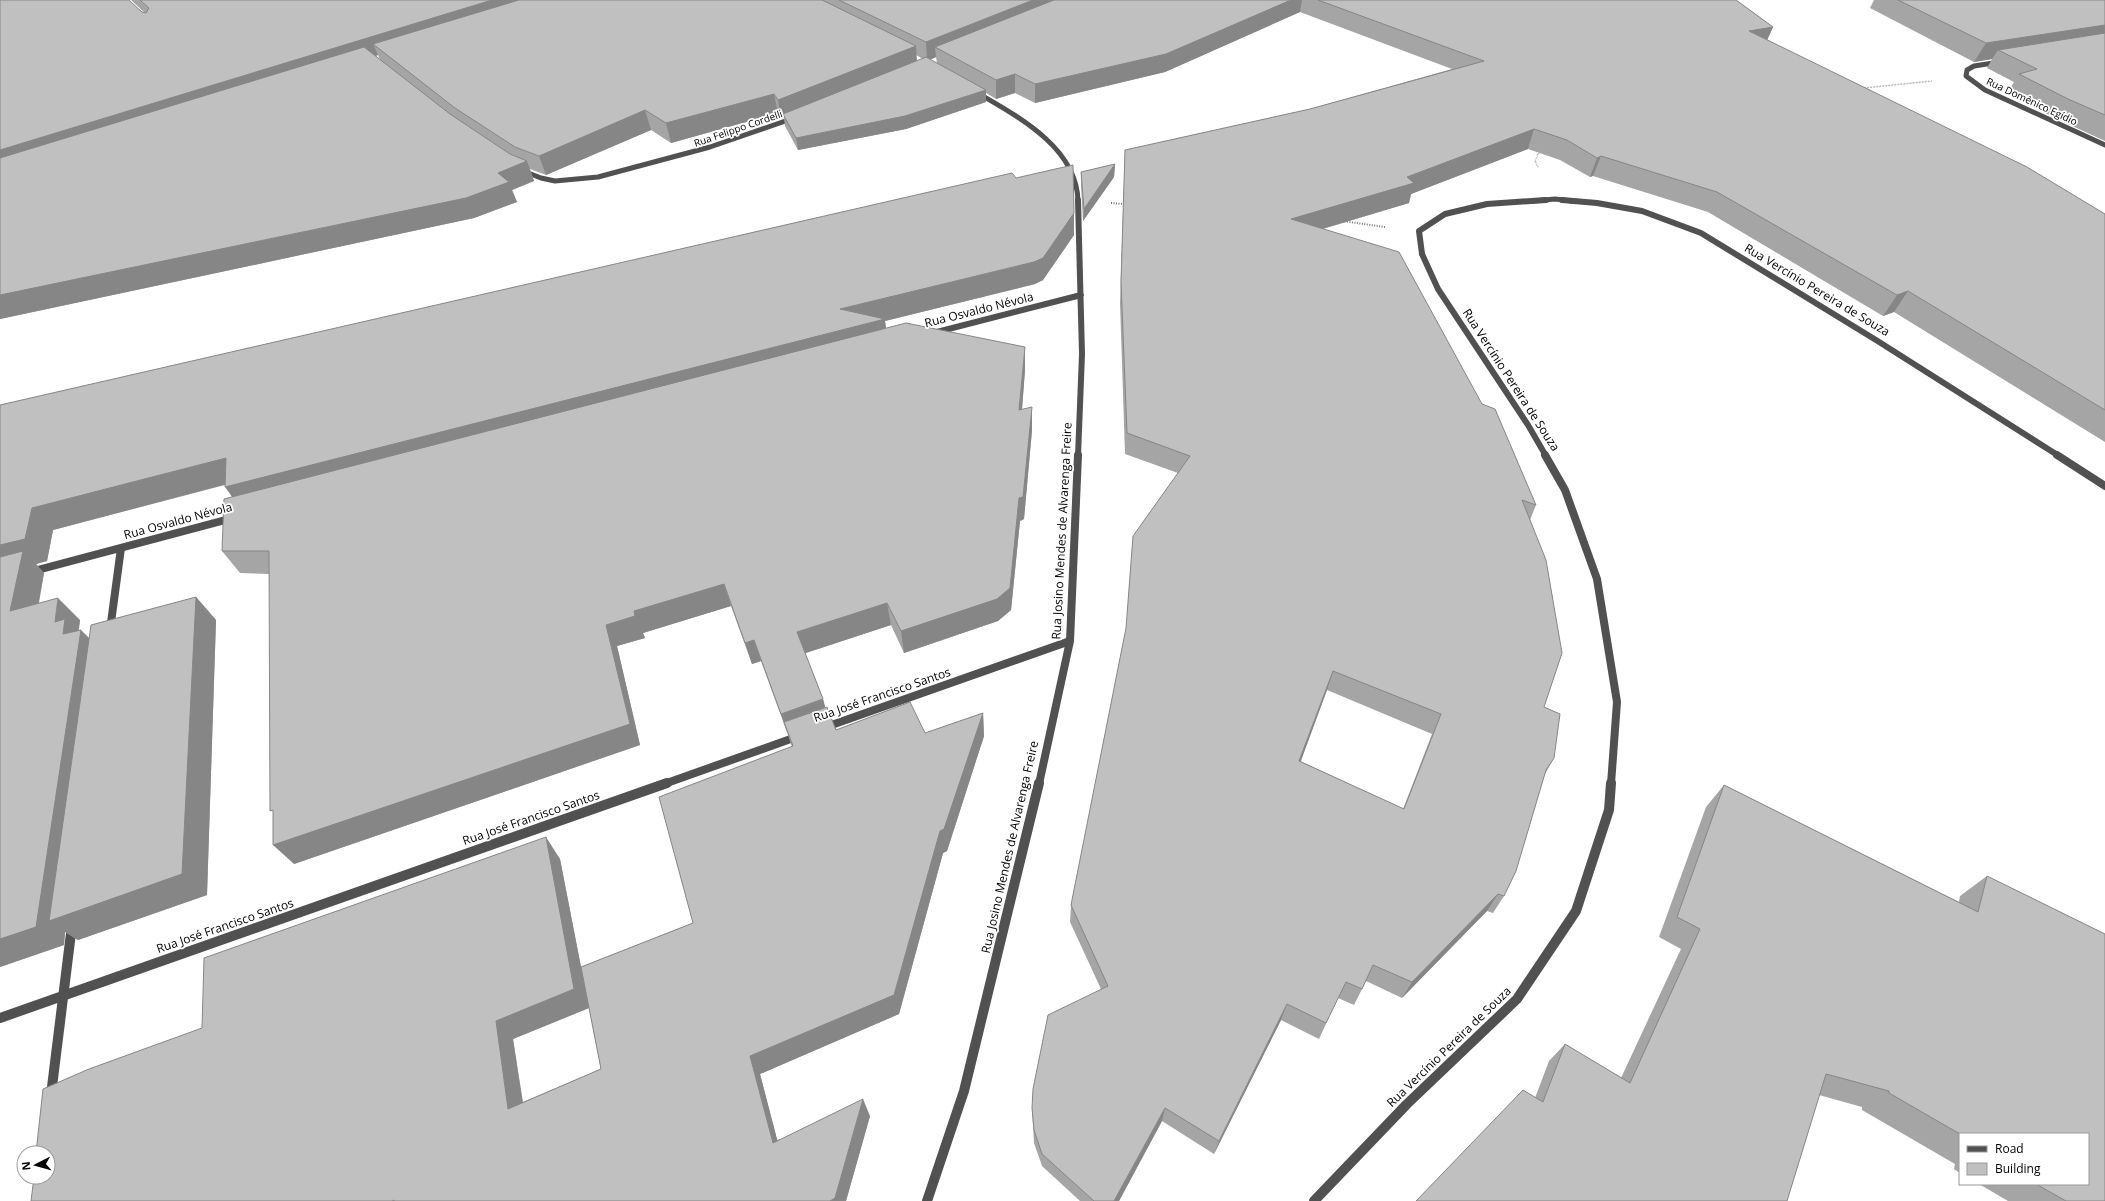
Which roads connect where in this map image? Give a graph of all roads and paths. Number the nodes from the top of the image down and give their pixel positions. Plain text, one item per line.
1 (2004, 61) edge
2 (1936, 80) dead end
3 (968, 88) edge
4 (1860, 89) edge
5 (802, 115) edge
6 (2105, 145) edge
7 (1547, 148) edge
8 (520, 170) edge
9 (1555, 199) junction
10 (1079, 202) junction
11 (1125, 204) edge
12 (1340, 221) edge
13 (1419, 231) junction
14 (1081, 295) junction
15 (923, 336) edge
16 (2105, 486) edge
17 (242, 516) edge
18 (121, 548) junction
19 (23, 574) edge
20 (1070, 641) junction
21 (109, 642) edge
22 (73, 917) edge
23 (63, 996) junction
24 (0, 1018) edge
25 (50, 1106) edge
26 (927, 1201) edge
27 (1314, 1201) edge

1 - 6 street, Rua Domênico Egídio
2 - 4 path
3 - 10 street, Rua Josino Mendes de Alvarenga Freire
5 - 8 street, Rua Felippo Cordelli
7 - 9 path
9 - 13 street, Rua Vercínio Pereira de Souza
9 - 16 street, Rua Vercínio Pereira de Souza
10 - 11 path
10 - 14 street, Rua Josino Mendes de Alvarenga Freire
12 - 13 path
13 - 27 street, Rua Vercínio Pereira de Souza
14 - 15 street, Rua Osvaldo Névola
14 - 20 street, Rua Josino Mendes de Alvarenga Freire
17 - 18 street, Rua Osvaldo Névola
18 - 19 street, Rua Osvaldo Névola
18 - 21 street
20 - 23 street, Rua José Francisco Santos
20 - 26 street, Rua Josino Mendes de Alvarenga Freire
22 - 23 street
23 - 24 street, Rua José Francisco Santos
23 - 25 street

